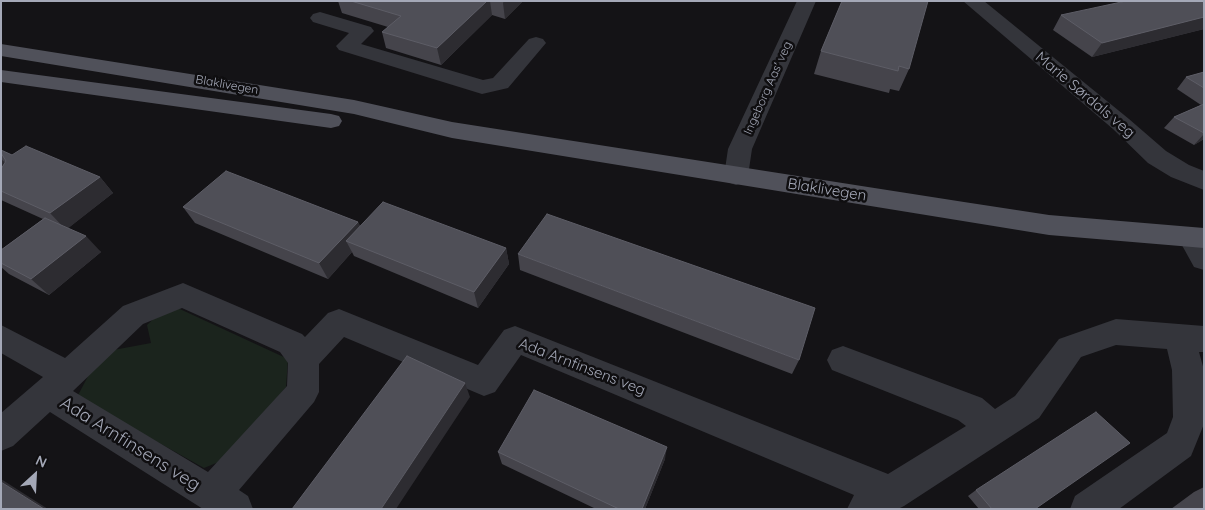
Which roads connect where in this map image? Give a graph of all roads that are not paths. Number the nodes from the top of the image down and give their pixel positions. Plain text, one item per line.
1 (807, 1) edge
2 (972, 1) edge
3 (328, 12) dead end
4 (536, 43) dead end
5 (1, 50) edge
6 (1, 76) edge
7 (452, 130) junction
8 (736, 176) junction
9 (1204, 181) edge
10 (1199, 245) edge
11 (1, 338) edge
12 (1192, 339) edge
13 (304, 360) junction
14 (843, 360) dead end
15 (58, 384) junction
16 (993, 428) junction
17 (1, 435) edge
18 (223, 501) edge
19 (878, 501) edge
20 (1088, 509) edge

1 - 8 street, Ingeborg Aas' veg
2 - 9 street, Marie Sørdals veg
3 - 4 street
5 - 7 main road, Blaklivegen
6 - 7 main road, Blaklivegen
7 - 8 main road, Blaklivegen
8 - 10 main road, Blaklivegen
11 - 15 street, Ada Arnfinsens veg
12 - 16 street, Ada Arnfinsens veg
12 - 20 street, Ada Arnfinsens veg
13 - 15 street, Ada Arnfinsens veg
13 - 18 street, Ada Arnfinsens veg
13 - 19 street, Ada Arnfinsens veg
14 - 16 street
15 - 17 street, Ada Arnfinsens veg
15 - 18 street, Ada Arnfinsens veg
16 - 19 street, Ada Arnfinsens veg

